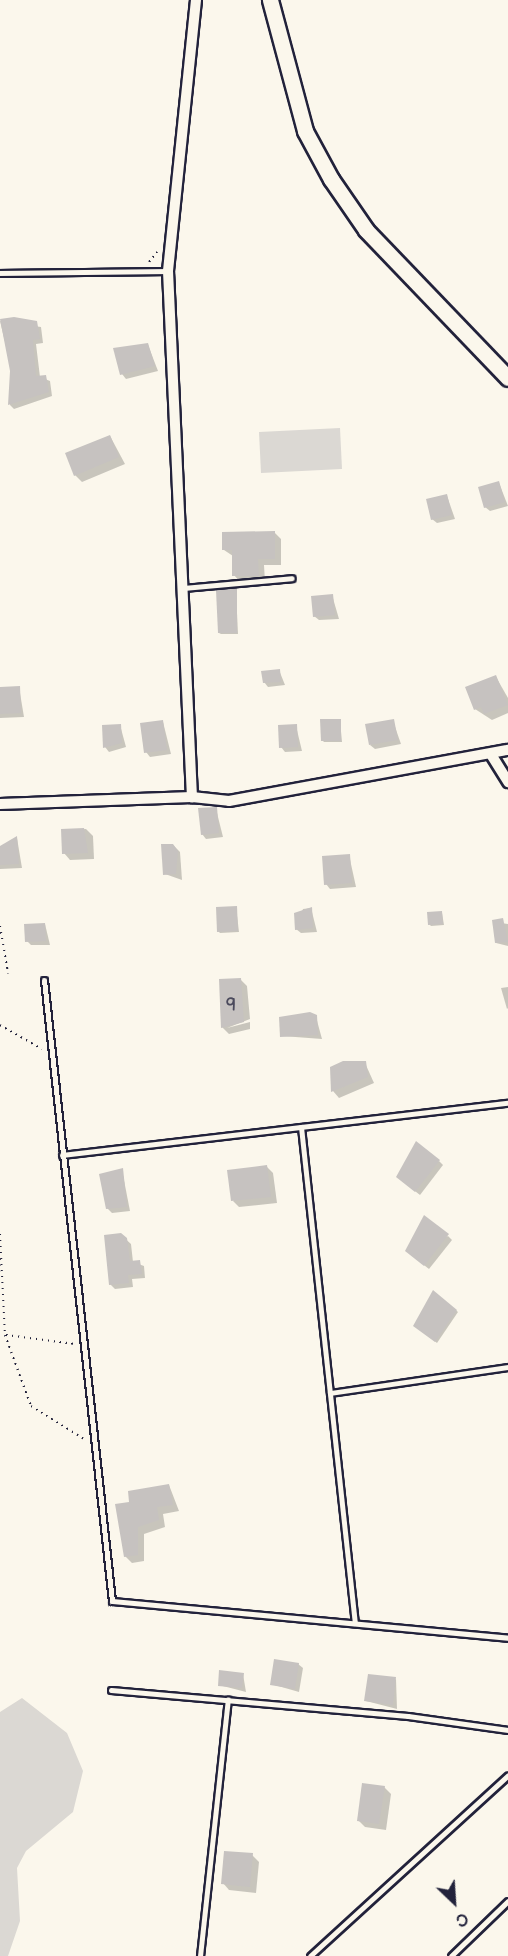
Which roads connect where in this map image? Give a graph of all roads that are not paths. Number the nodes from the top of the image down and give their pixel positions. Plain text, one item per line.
1 (196, 0) edge
2 (270, 0) edge
3 (168, 271) junction
4 (0, 273) edge
5 (508, 378) edge
6 (292, 578) dead end
7 (183, 588) junction
8 (508, 750) edge
9 (492, 756) junction
10 (508, 782) edge
11 (192, 797) junction
12 (0, 804) edge
13 (44, 980) dead end
14 (508, 1103) edge
15 (301, 1127) junction
16 (62, 1155) junction
17 (508, 1367) edge
18 (330, 1393) junction
19 (355, 1623) junction
20 (508, 1638) edge
21 (111, 1690) dead end
22 (228, 1700) junction
23 (508, 1730) edge
24 (508, 1775) edge
25 (508, 1901) edge
26 (200, 1956) edge
27 (310, 1956) edge
28 (451, 1956) edge

1 - 3 street
2 - 5 main road
3 - 4 lane
3 - 7 street
6 - 7 lane
7 - 11 street
8 - 9 street
9 - 10 street
9 - 11 street
11 - 12 street
13 - 16 lane
14 - 15 lane
15 - 16 lane
15 - 18 lane
16 - 19 lane
17 - 18 lane
18 - 19 lane
19 - 20 lane
21 - 22 lane
22 - 23 lane
22 - 26 lane
24 - 27 lane
25 - 28 lane

